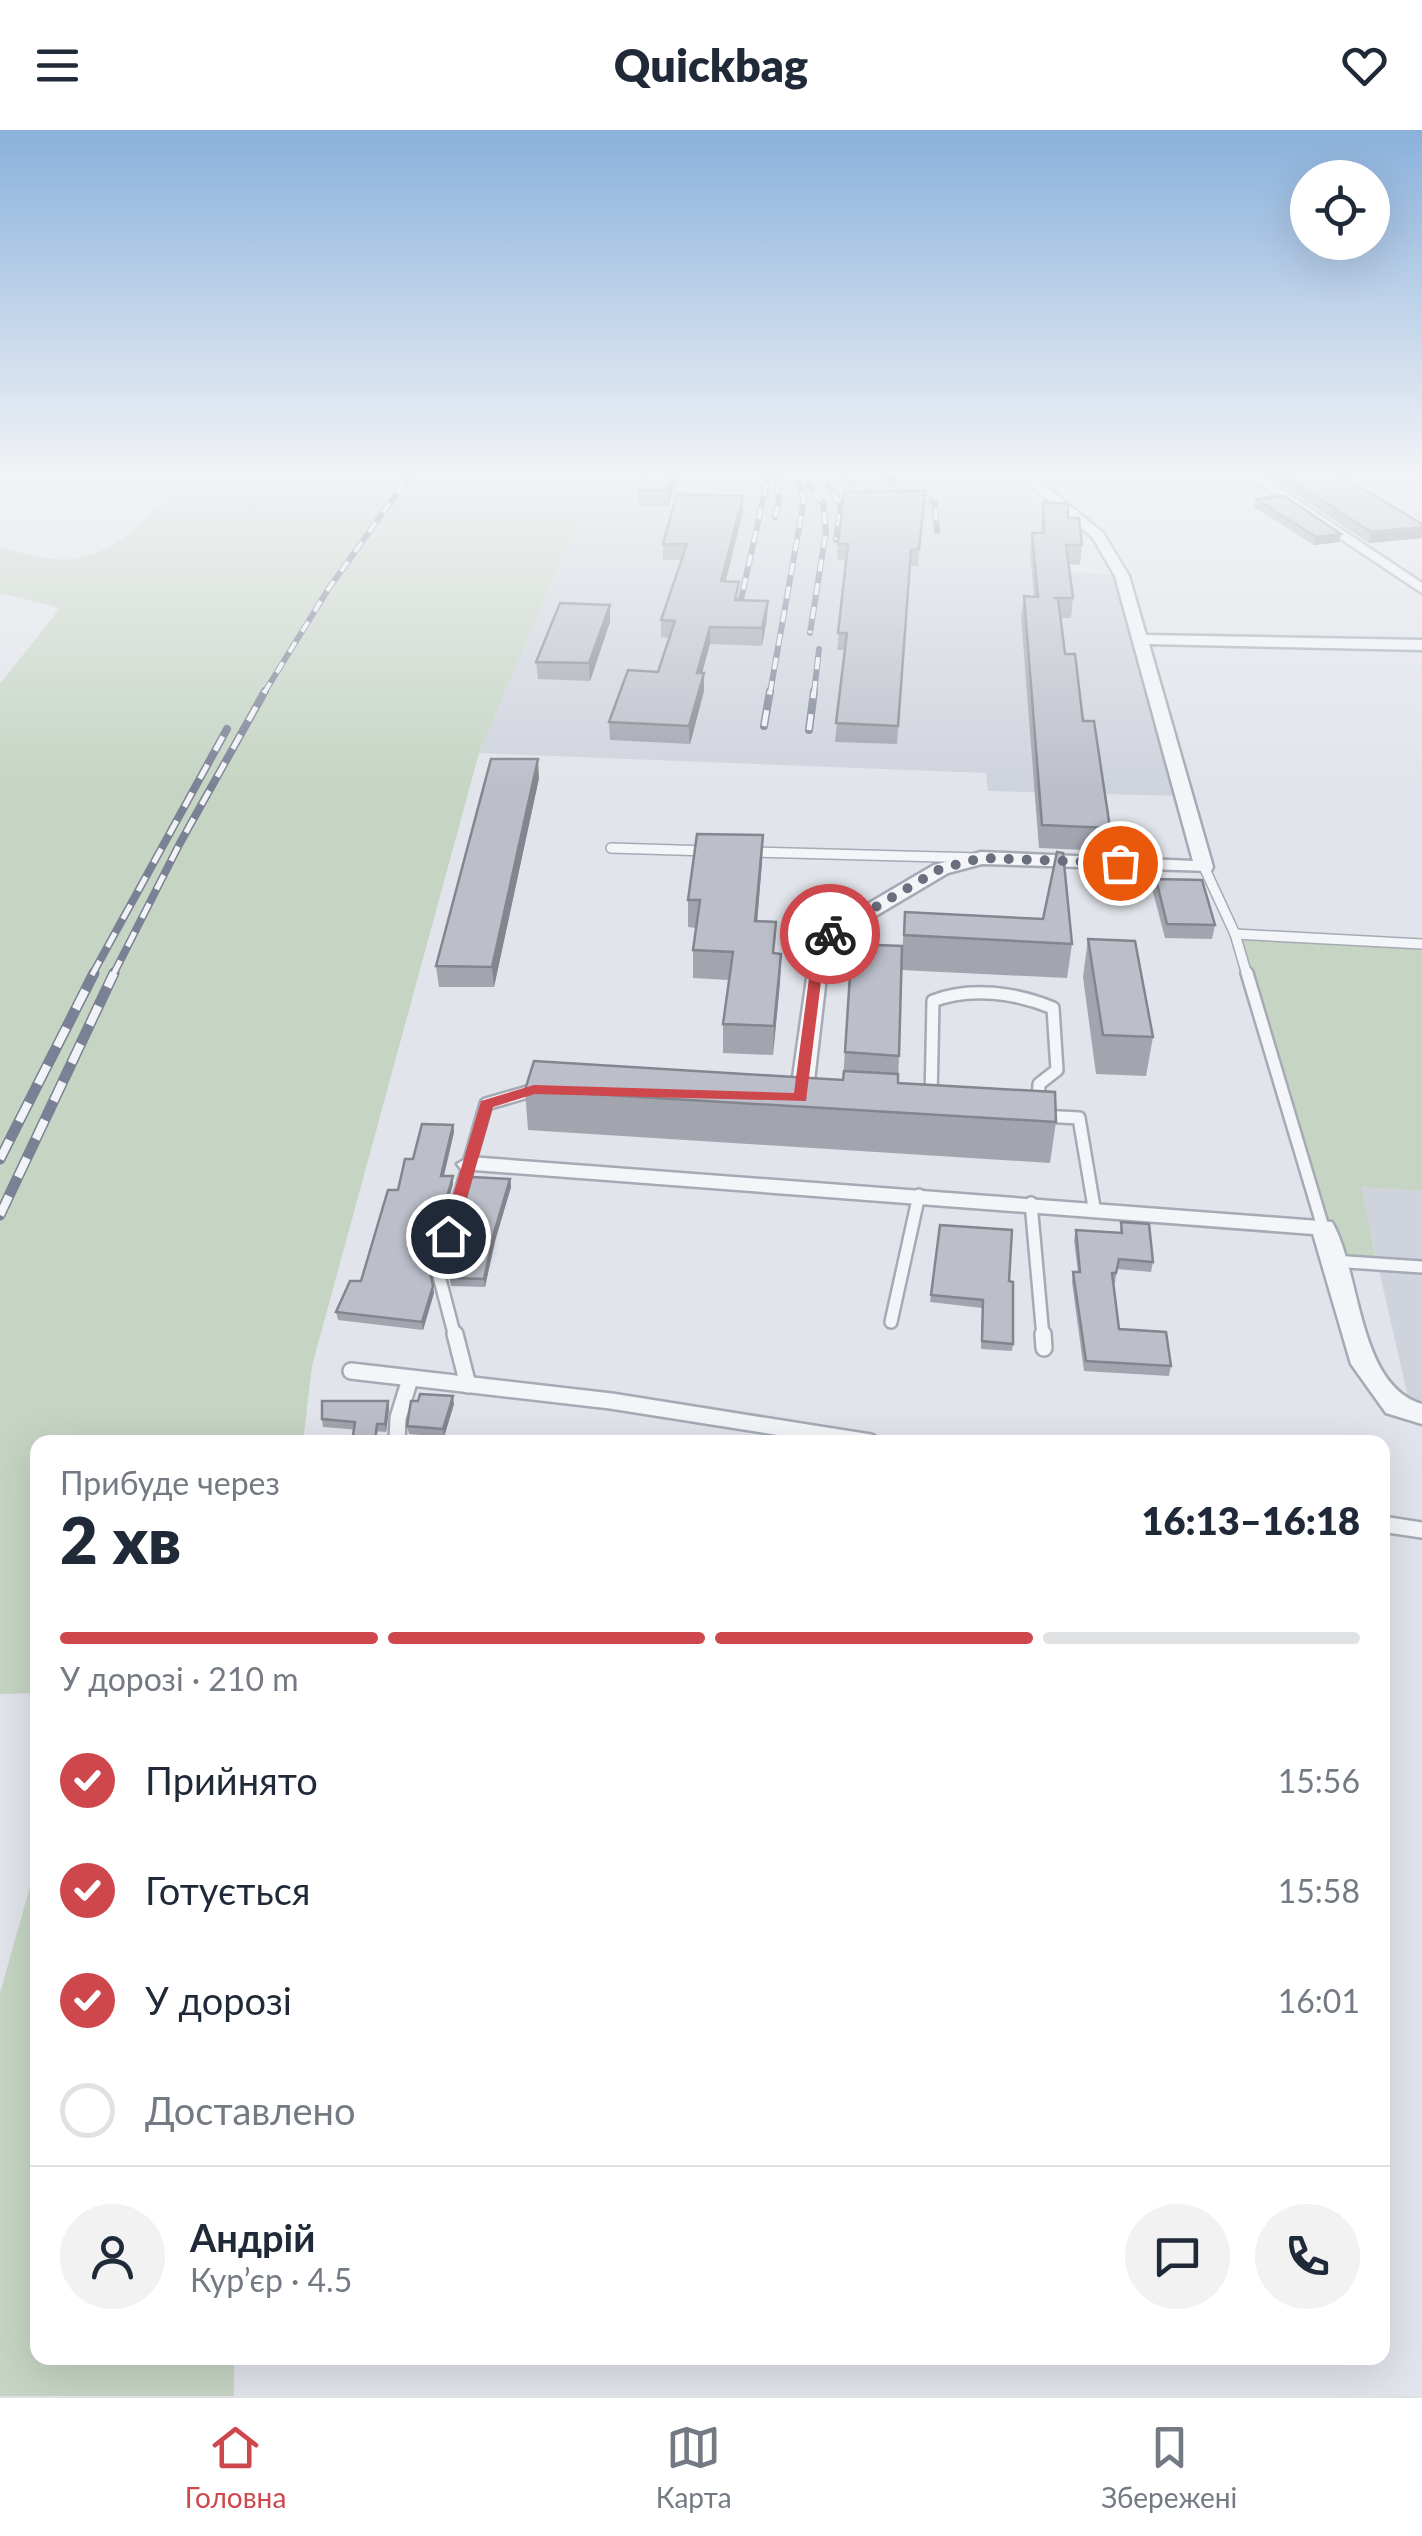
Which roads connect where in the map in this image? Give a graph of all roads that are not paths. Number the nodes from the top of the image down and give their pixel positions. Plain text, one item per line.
1 (1122, 578) edge
2 (1138, 638) junction
3 (1422, 645) edge
4 (612, 848) dead end
5 (981, 858) junction
6 (1204, 866) junction
7 (1235, 934) junction
8 (1422, 944) edge
9 (554, 1089) edge
10 (800, 1098) edge
11 (912, 1106) edge
12 (931, 1108) junction
13 (949, 1109) edge
14 (1020, 1114) edge
15 (1038, 1115) junction
16 (469, 1164) junction
17 (919, 1195) junction
18 (1030, 1203) junction
19 (1094, 1207) junction
20 (1323, 1227) junction
21 (1333, 1260) junction
22 (1422, 1267) edge
23 (891, 1322) dead end
24 (1044, 1348) dead end
25 (351, 1371) dead end
26 (410, 1379) junction
27 (468, 1386) junction
28 (1422, 1414) edge
29 (397, 1435) edge
30 (826, 1435) edge
31 (1390, 1525) edge
32 (1422, 1530) edge

1 - 2 street
2 - 3 street
2 - 6 street
4 - 5 lane
5 - 6 street
5 - 10 street
6 - 7 lane
7 - 8 lane
7 - 20 lane
9 - 16 lane
11 - 12 lane
12 - 13 lane
12 - 15 lane
14 - 15 lane
15 - 19 lane
16 - 17 street
16 - 27 lane
17 - 18 street
17 - 23 lane
18 - 19 street
18 - 24 lane
19 - 20 street
20 - 21 street
21 - 22 lane
21 - 28 street
25 - 26 lane
26 - 27 lane
26 - 29 lane
27 - 30 lane
31 - 32 lane

